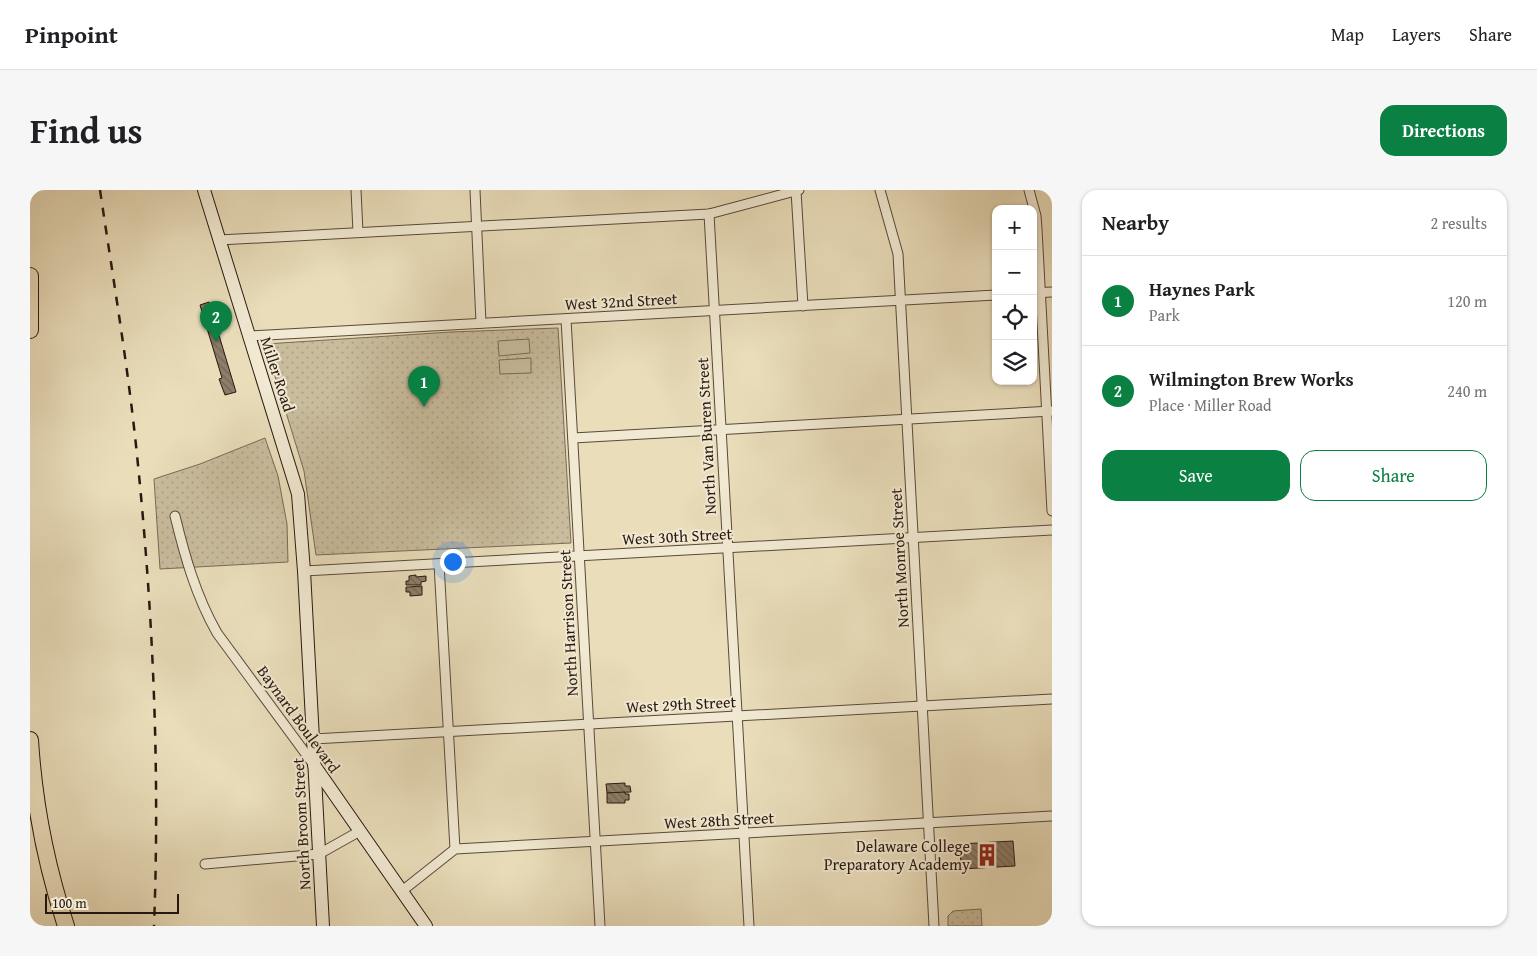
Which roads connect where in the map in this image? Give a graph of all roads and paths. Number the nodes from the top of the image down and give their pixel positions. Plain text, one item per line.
1 (204, 190) edge
2 (356, 190) edge
3 (475, 190) edge
4 (797, 190) edge
5 (880, 190) edge
6 (1029, 190) edge
7 (709, 214) junction
8 (478, 227) junction
9 (358, 232) junction
10 (219, 240) junction
11 (1036, 250) edge
12 (30, 269) edge
13 (30, 277) edge
14 (1052, 292) edge
15 (1037, 293) edge
16 (992, 296) edge
17 (900, 301) junction
18 (803, 306) junction
19 (714, 311) junction
20 (566, 319) junction
21 (481, 323) junction
22 (30, 330) edge
23 (249, 336) junction
24 (1049, 411) edge
25 (907, 419) junction
26 (721, 429) junction
27 (573, 438) junction
28 (1052, 512) edge
29 (175, 516) dead end
30 (1052, 530) edge
31 (913, 538) junction
32 (727, 548) junction
33 (579, 556) junction
34 (439, 564) junction
35 (304, 571) junction
36 (1052, 699) edge
37 (922, 706) junction
38 (737, 716) junction
39 (588, 724) junction
40 (449, 732) junction
41 (313, 739) junction
42 (30, 740) edge
43 (314, 765) junction
44 (1052, 816) edge
45 (929, 823) junction
46 (360, 831) junction
47 (744, 833) junction
48 (596, 842) junction
49 (455, 849) junction
50 (319, 854) junction
51 (205, 864) dead end
52 (402, 891) junction
53 (66, 926) edge
54 (323, 926) edge
55 (426, 926) edge
56 (600, 926) edge
57 (749, 926) edge
58 (934, 926) edge

1 - 10 street, Miller Road
2 - 9 street
3 - 8 street
4 - 7 street
4 - 18 street
5 - 17 street, North Monroe Street
6 - 11 street
7 - 8 street
7 - 19 street, North Van Buren Street
8 - 9 street
8 - 21 street
9 - 10 street
10 - 23 street, Miller Road
12 - 13 highway
13 - 22 highway
14 - 15 street
15 - 24 street
16 - 17 street, West 32nd Street
17 - 18 street, West 32nd Street
17 - 25 street, North Monroe Street
18 - 19 street, West 32nd Street
19 - 20 street, West 32nd Street
19 - 26 street, North Van Buren Street
20 - 21 street, West 32nd Street
20 - 27 street, North Harrison Street
21 - 23 street, West 32nd Street
23 - 35 street, Miller Road
24 - 25 street
24 - 28 street
25 - 26 street
25 - 31 street, North Monroe Street
26 - 27 street
26 - 32 street, North Van Buren Street
27 - 33 street, North Harrison Street
29 - 43 street, Baynard Boulevard
30 - 31 street, West 30th Street
31 - 32 street, West 30th Street
31 - 37 street, North Monroe Street
32 - 33 street, West 30th Street
32 - 38 street, North Van Buren Street
33 - 34 street, West 30th Street
33 - 39 street, North Harrison Street
34 - 35 street, West 30th Street
34 - 40 street
35 - 41 street, North Broom Street
36 - 37 street, West 29th Street
37 - 38 street, West 29th Street
37 - 45 street, North Monroe Street
38 - 39 street, West 29th Street
38 - 47 street, North Van Buren Street
39 - 40 street, West 29th Street
39 - 48 street, North Harrison Street
40 - 41 street, West 29th Street
40 - 49 street
41 - 43 street, North Broom Street
42 - 53 highway
43 - 46 street, Baynard Boulevard
43 - 50 street, North Broom Street
44 - 45 street, West 28th Street
45 - 47 street, West 28th Street
45 - 58 street, North Monroe Street
46 - 50 street
46 - 52 street, Baynard Boulevard
47 - 48 street, West 28th Street
47 - 57 street, North Van Buren Street
48 - 49 street, West 28th Street
48 - 56 street, North Harrison Street
49 - 52 street
50 - 51 street
50 - 54 street, North Broom Street
52 - 55 street, Baynard Boulevard

